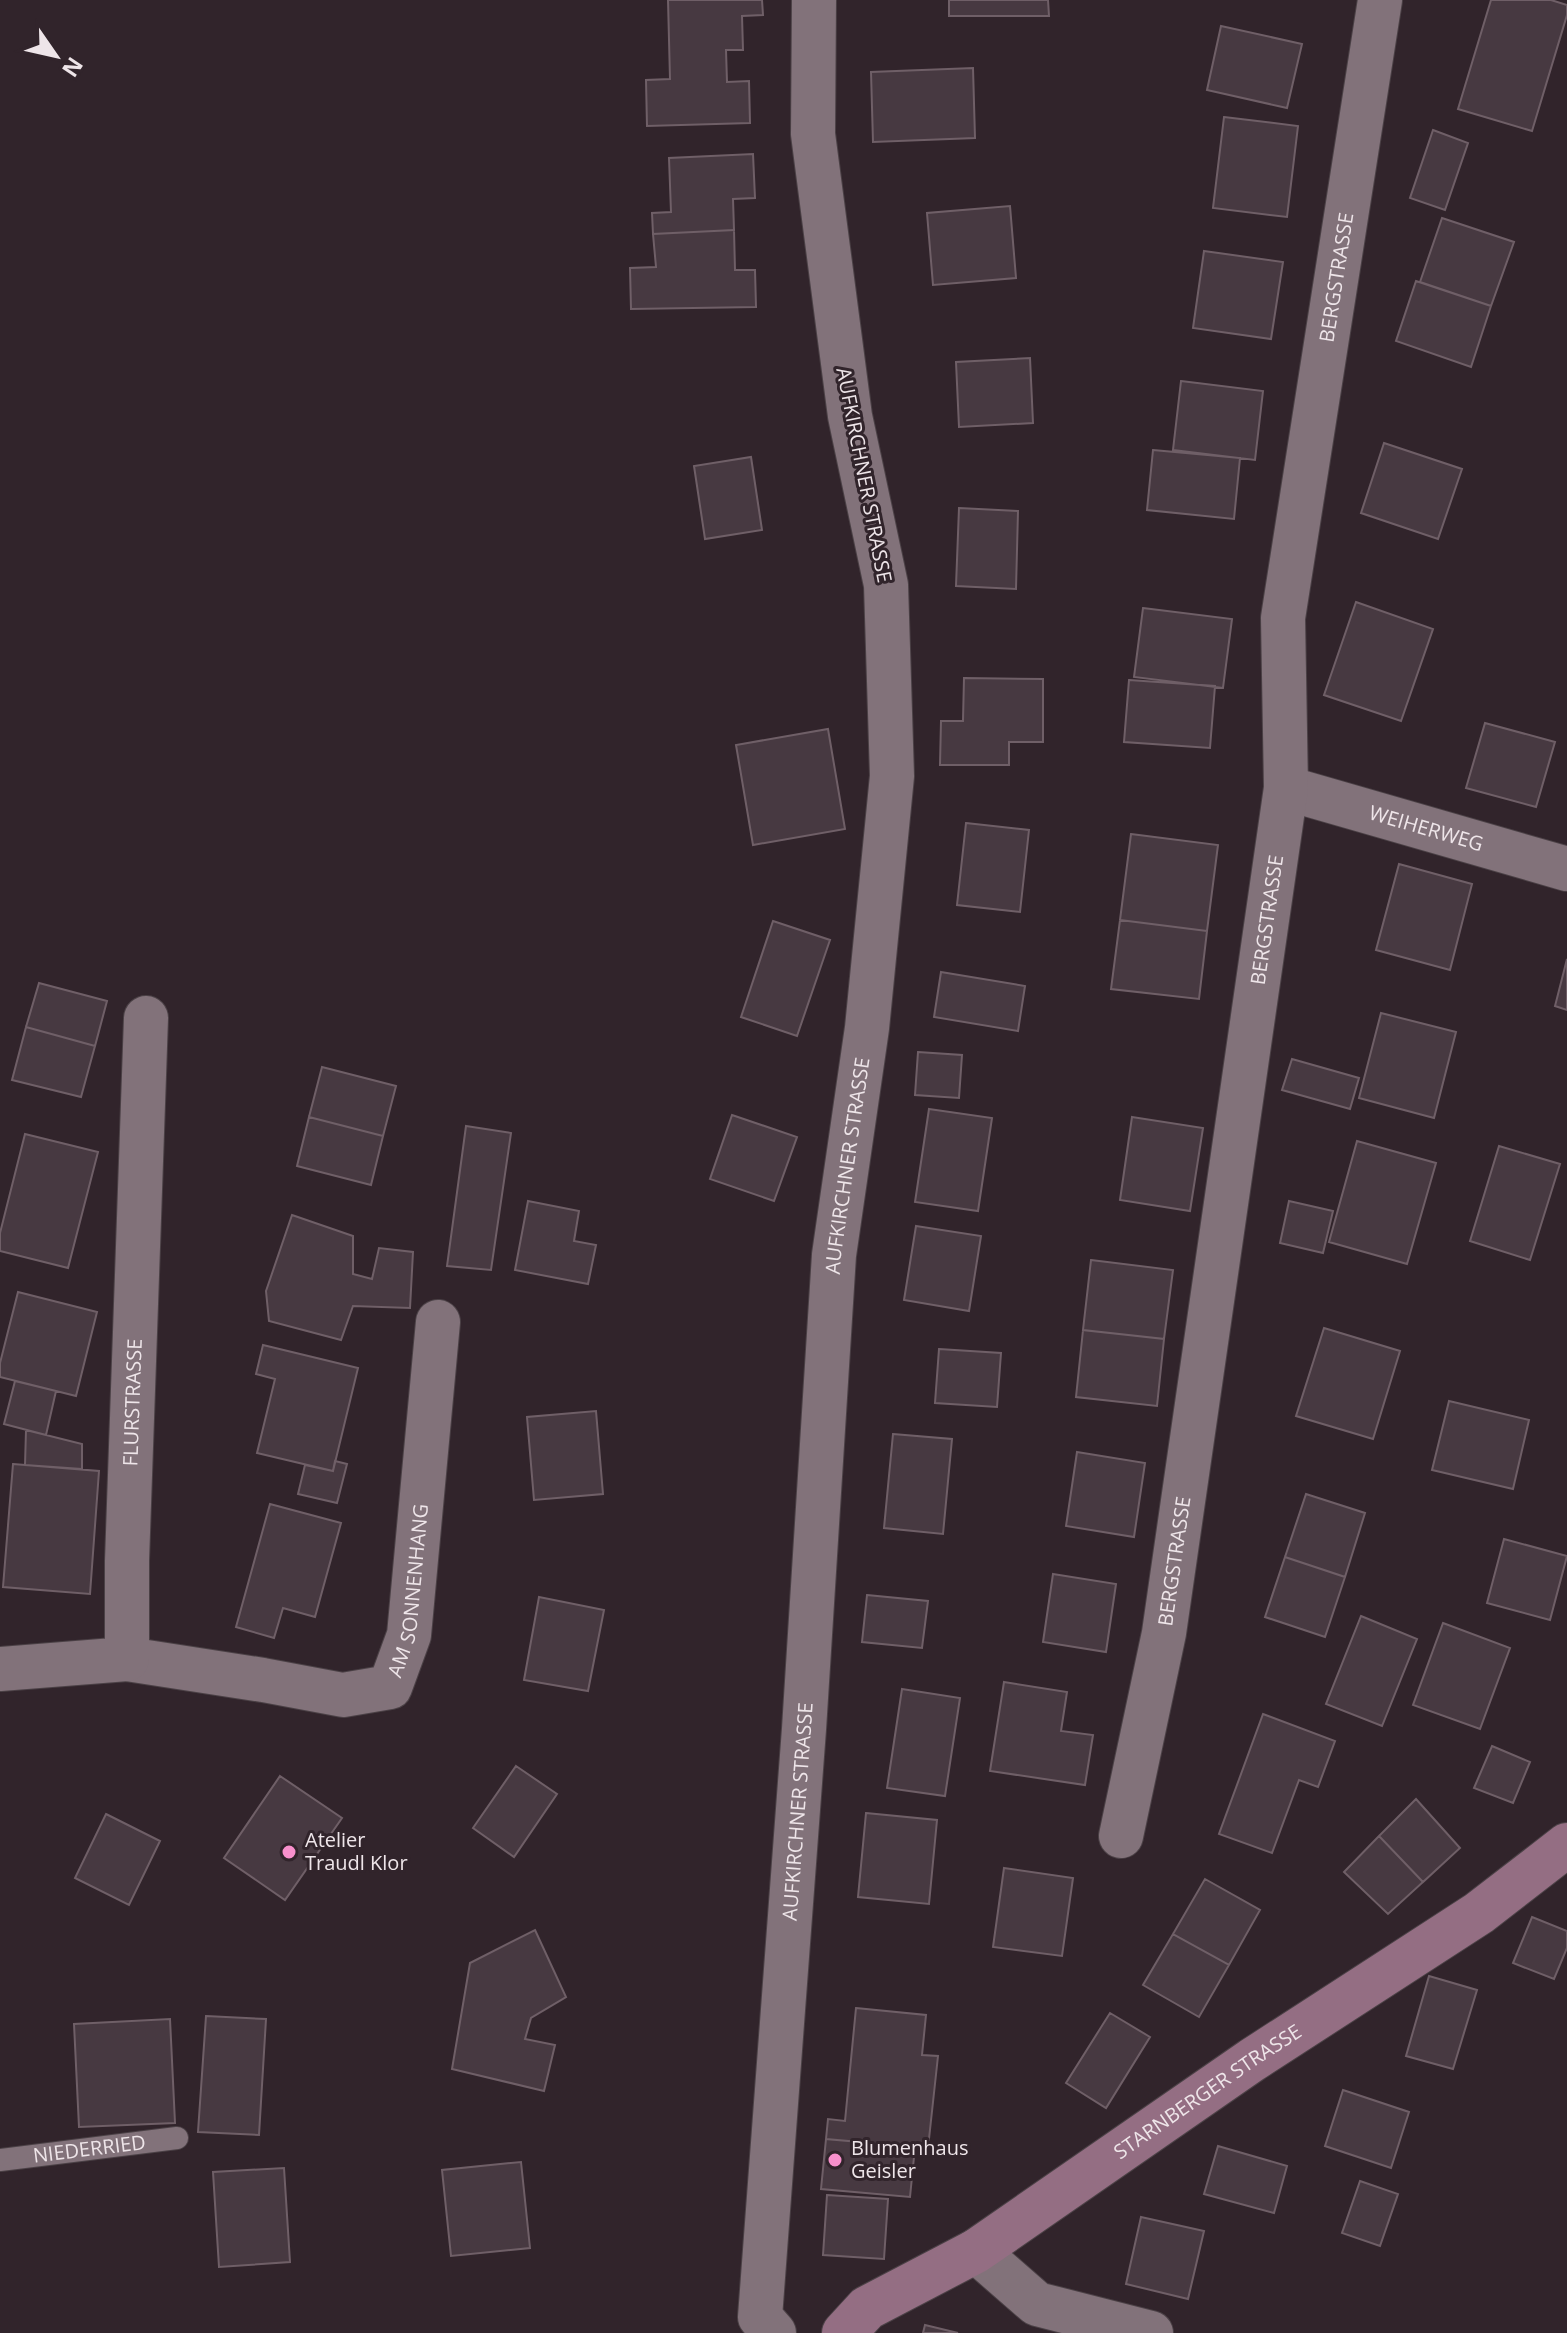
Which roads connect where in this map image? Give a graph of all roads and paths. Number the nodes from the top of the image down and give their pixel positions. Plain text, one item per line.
1 (814, 0) edge
2 (1380, 0) edge
3 (1286, 788) junction
4 (1567, 869) edge
5 (146, 1018) dead end
6 (438, 1322) dead end
7 (127, 1659) junction
8 (0, 1669) edge
9 (1121, 1836) dead end
10 (1567, 1845) edge
11 (177, 2138) dead end
12 (0, 2160) edge
13 (976, 2251) junction
14 (774, 2333) edge
15 (844, 2333) edge
16 (1151, 2333) edge

1 - 14 street, AUFKIRCHNER STRASSE
2 - 3 street, BERGSTRASSE
3 - 4 street, WEIHERWEG
3 - 9 street, BERGSTRASSE
5 - 7 street, FLURSTRASSE
6 - 7 street, AM SONNENHANG
7 - 8 street
10 - 13 main road, STARNBERGER STRASSE
11 - 12 lane, NIEDERRIED
13 - 15 main road, STARNBERGER STRASSE
13 - 16 street

